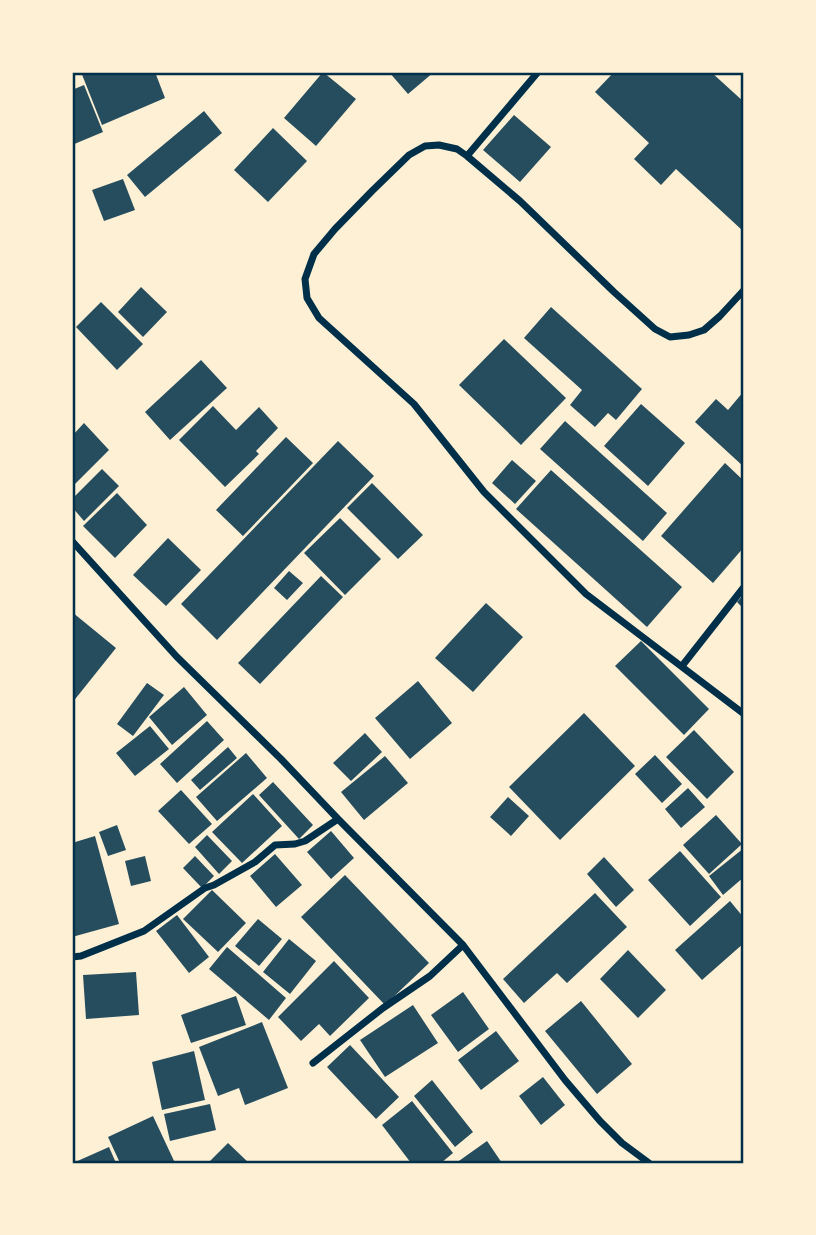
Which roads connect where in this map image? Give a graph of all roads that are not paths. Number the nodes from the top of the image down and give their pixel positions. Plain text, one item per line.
1 (538, 72) edge
2 (467, 156) junction
3 (744, 290) edge
4 (72, 541) edge
5 (744, 587) edge
6 (682, 666) junction
7 (744, 714) edge
8 (338, 819) junction
9 (463, 945) junction
10 (72, 957) edge
11 (313, 1063) dead end
12 (647, 1163) edge

1 - 2 street
2 - 3 street
2 - 6 street
4 - 8 street
5 - 6 street
6 - 7 street
8 - 9 street
8 - 10 street
9 - 11 street
9 - 12 street

